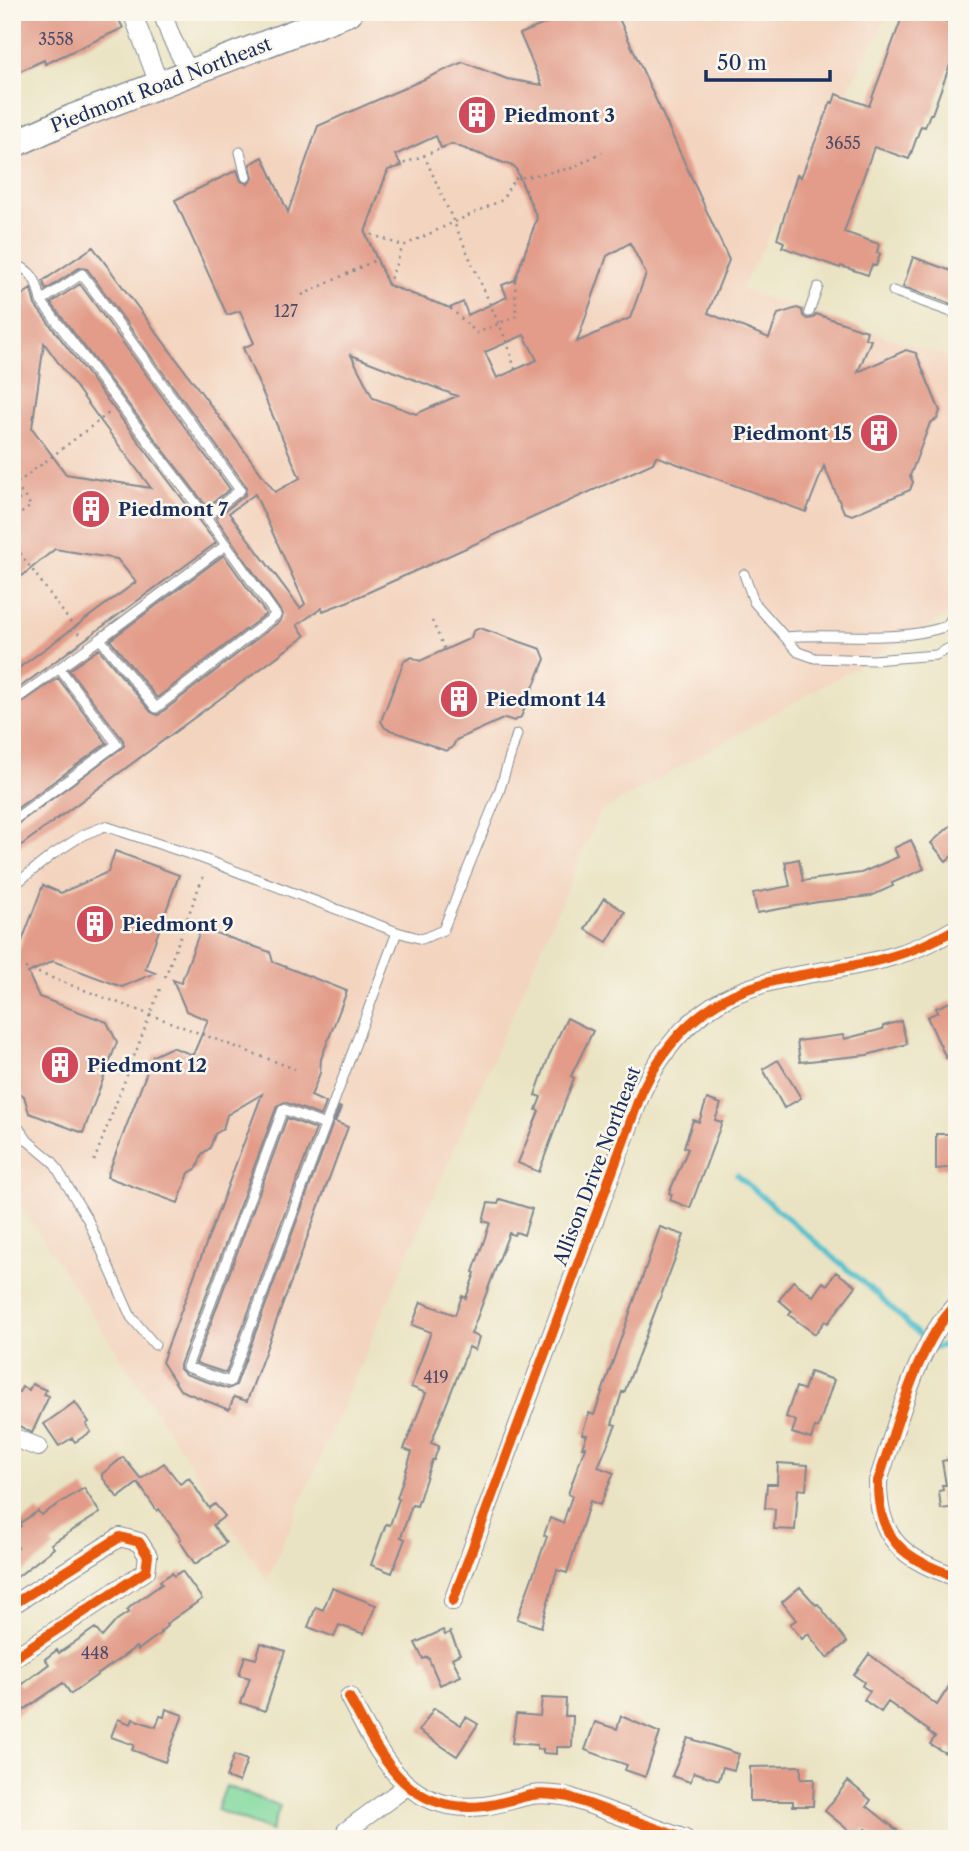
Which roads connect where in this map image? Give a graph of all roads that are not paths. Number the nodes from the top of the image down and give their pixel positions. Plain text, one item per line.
1 (132, 12) edge
2 (162, 12) edge
3 (349, 12) edge
4 (189, 72) junction
5 (159, 84) junction
6 (12, 145) edge
7 (240, 152) dead end
8 (246, 177) dead end
9 (12, 262) edge
10 (818, 287) dead end
11 (893, 291) dead end
12 (41, 301) junction
13 (809, 312) dead end
14 (957, 314) edge
15 (206, 516) junction
16 (226, 545) junction
17 (744, 574) dead end
18 (957, 608) edge
19 (785, 637) junction
20 (100, 639) junction
21 (957, 643) edge
22 (59, 668) junction
23 (12, 702) edge
24 (517, 734) dead end
25 (12, 821) edge
26 (12, 887) edge
27 (957, 928) edge
28 (397, 932) junction
29 (12, 1119) edge
30 (325, 1125) junction
31 (957, 1304) edge
32 (155, 1345) dead end
33 (12, 1437) edge
34 (38, 1447) dead end
35 (957, 1577) edge
36 (453, 1601) dead end
37 (12, 1605) edge
38 (12, 1659) edge
39 (349, 1697) dead end
40 (407, 1786) junction
41 (346, 1832) dead end
42 (685, 1839) edge

1 - 5 street
2 - 4 street
3 - 4 main road, Piedmont Road Northeast
4 - 5 main road, Piedmont Road Northeast
5 - 6 main road, Piedmont Road Northeast
7 - 8 lane
9 - 12 lane
10 - 13 lane
11 - 14 lane
12 - 15 lane
12 - 15 lane
15 - 16 lane
16 - 20 lane
16 - 20 lane
17 - 19 lane
18 - 19 lane
19 - 21 lane
20 - 22 lane
22 - 23 lane
22 - 25 lane
24 - 28 lane
26 - 28 lane
27 - 36 street, Allison Drive Northeast
28 - 30 lane
29 - 32 lane
30 - 30 lane
31 - 35 street
33 - 34 street
37 - 38 street
39 - 40 street
40 - 41 street
40 - 42 street

